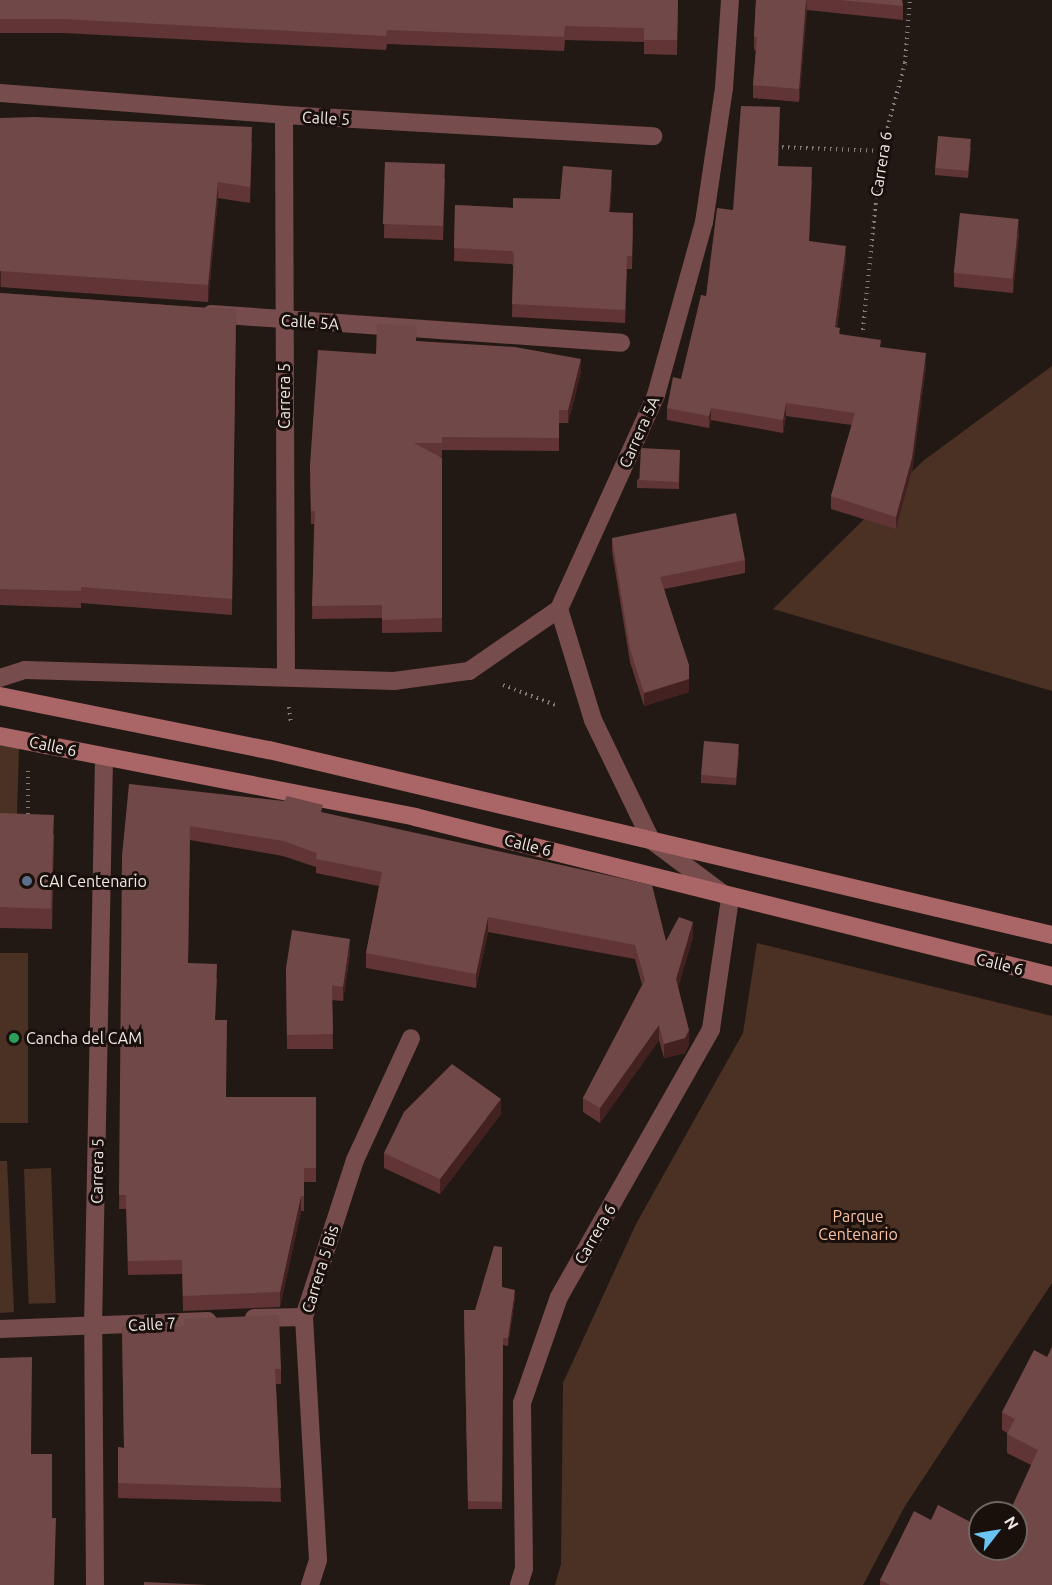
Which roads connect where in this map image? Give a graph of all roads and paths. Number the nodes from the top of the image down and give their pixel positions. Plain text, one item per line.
1 (730, 0) edge
2 (910, 0) edge
3 (0, 93) edge
4 (284, 115) junction
5 (653, 136) dead end
6 (716, 144) junction
7 (881, 151) junction
8 (189, 312) edge
9 (283, 320) junction
10 (863, 330) dead end
11 (621, 343) dead end
12 (559, 609) junction
13 (469, 671) junction
14 (286, 676) junction
15 (0, 678) edge
16 (0, 696) edge
17 (593, 720) junction
18 (0, 736) edge
19 (27, 740) junction
20 (295, 756) junction
21 (104, 758) junction
22 (28, 822) edge
23 (651, 840) junction
24 (730, 898) junction
25 (1052, 935) edge
26 (1052, 976) edge
27 (411, 1038) dead end
28 (304, 1317) junction
29 (93, 1327) junction
30 (0, 1329) edge
31 (95, 1585) edge
32 (310, 1585) edge
33 (519, 1585) edge

1 - 6 street, Carrera 5A
2 - 7 path, Carrera 6
3 - 4 street, Calle 5
4 - 5 street, Calle 5
4 - 9 street, Carrera 5
6 - 7 path
6 - 12 street, Carrera 5A
7 - 10 path, Carrera 6
8 - 9 street, Calle 5A
9 - 11 street, Calle 5A
9 - 14 street, Carrera 5
12 - 13 street
12 - 17 street
13 - 14 street
13 - 17 path
14 - 15 street
14 - 20 path
16 - 20 street, Calle 6
17 - 23 street
18 - 19 street, Calle 6
19 - 21 street, Calle 6
19 - 22 path
20 - 23 street, Calle 6
21 - 24 street, Calle 6
21 - 29 street, Carrera 5
23 - 24 street
23 - 25 street, Calle 6
24 - 26 street, Calle 6
24 - 33 street, Carrera 6
27 - 28 street, Carrera 5 Bis
28 - 29 street, Calle 7
28 - 32 street, Carrera 5 Bis
29 - 30 street, Calle 7
29 - 31 street, Carrera 5

